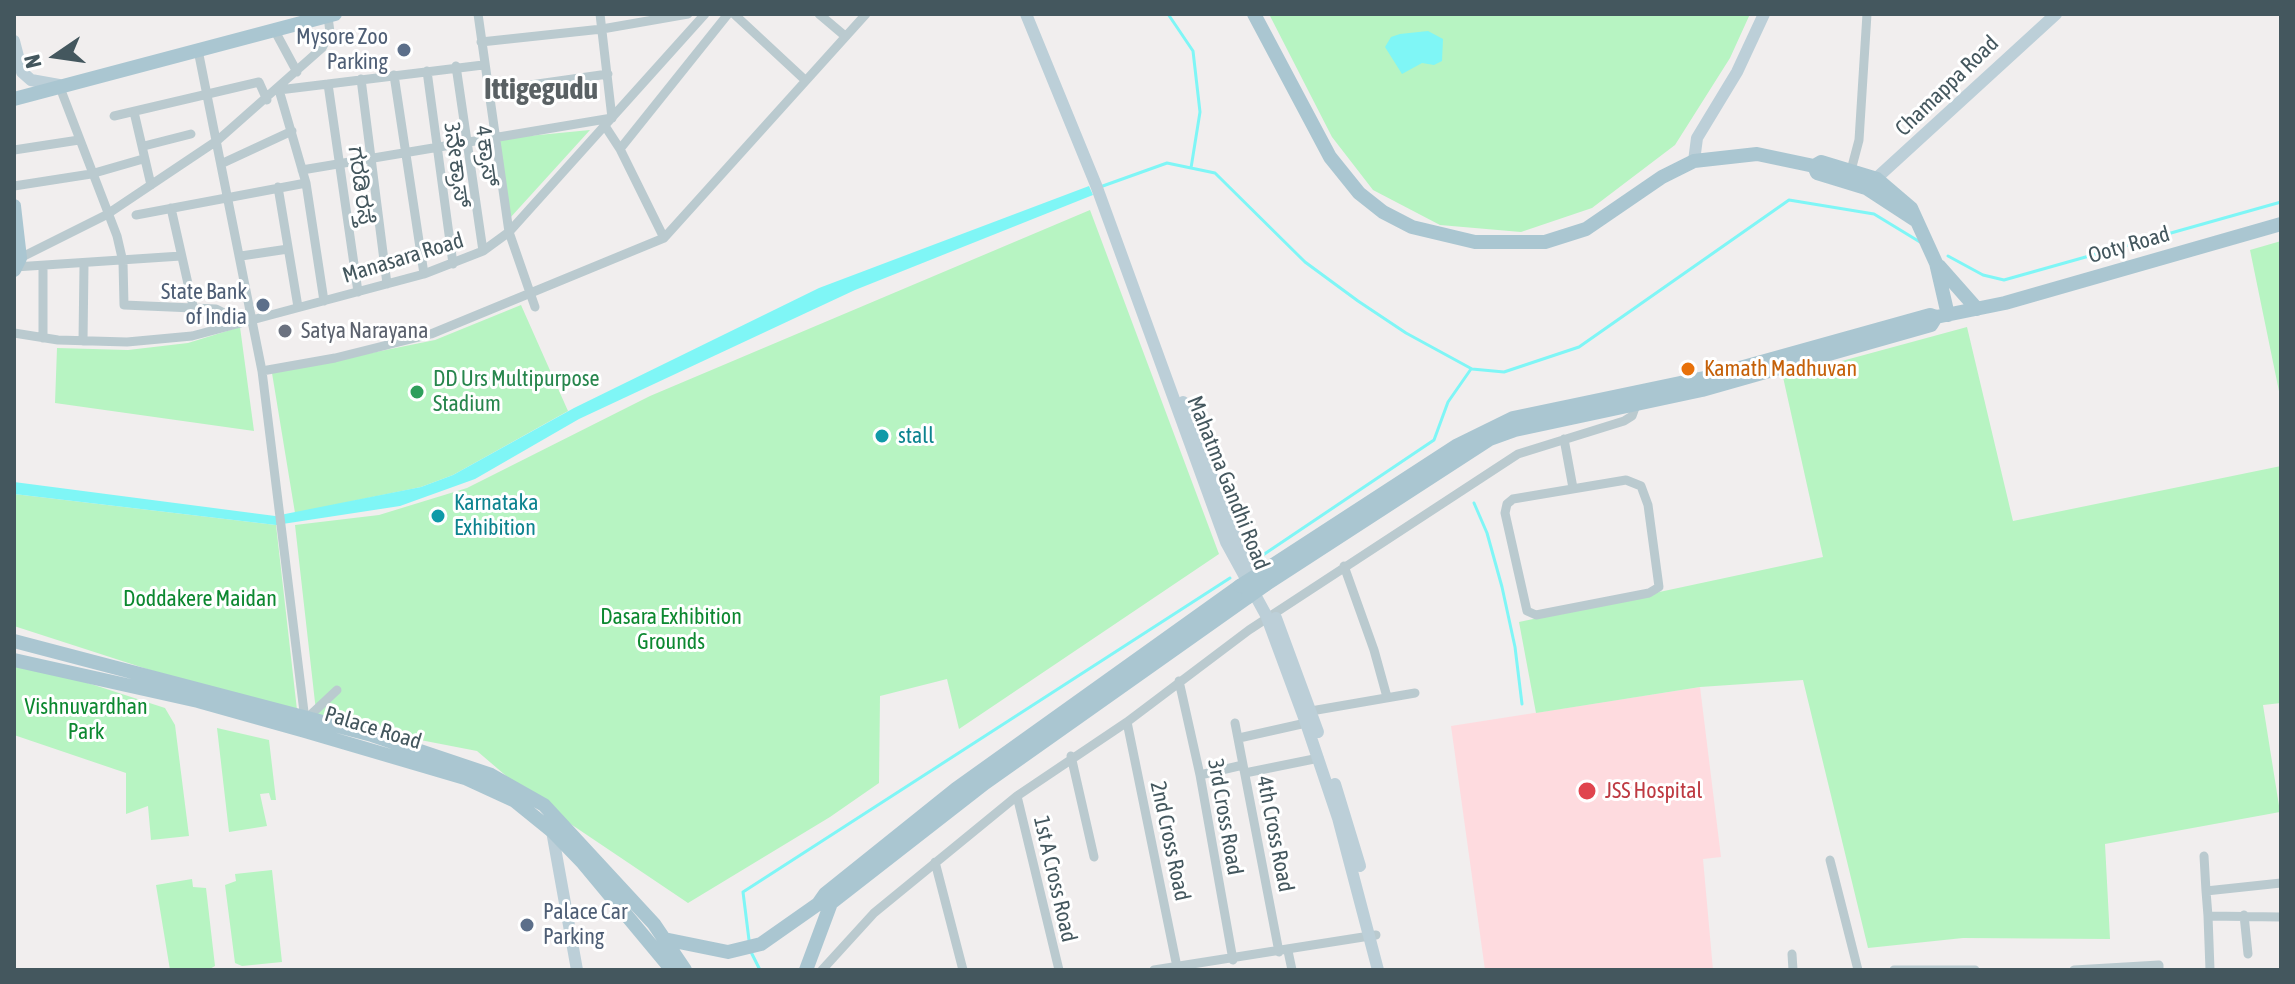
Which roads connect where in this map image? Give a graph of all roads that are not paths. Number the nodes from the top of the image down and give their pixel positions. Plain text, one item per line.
1 (478, 14) edge
2 (600, 14) edge
3 (688, 14) edge
4 (705, 14) edge
5 (728, 14) edge
6 (734, 14) edge
7 (819, 14) edge
8 (866, 14) edge
9 (1026, 14) edge
10 (1035, 14) edge
11 (1254, 14) edge
12 (1764, 14) edge
13 (1867, 14) edge
14 (2056, 14) edge
15 (332, 16) edge
16 (602, 29) junction
17 (276, 33) junction
18 (845, 36) junction
19 (14, 41) edge
20 (481, 42) junction
21 (198, 50) junction
22 (483, 65) junction
23 (456, 66) junction
24 (427, 71) junction
25 (297, 72) junction
26 (608, 74) junction
27 (394, 75) junction
28 (361, 79) junction
29 (805, 80) junction
30 (328, 84) junction
31 (59, 85) junction
32 (279, 90) junction
33 (488, 91) junction
34 (208, 95) junction
35 (14, 99) edge
36 (267, 100) junction
37 (134, 112) junction
38 (114, 116) dead end
39 (608, 122) junction
40 (292, 131) junction
41 (191, 134) dead end
42 (494, 137) junction
43 (79, 140) junction
44 (218, 140) junction
45 (466, 142) junction
46 (144, 146) junction
47 (436, 146) junction
48 (620, 149) junction
49 (14, 150) edge
50 (406, 150) junction
51 (369, 158) junction
52 (143, 159) junction
53 (1694, 161) junction
54 (223, 163) junction
55 (339, 163) junction
56 (302, 170) junction
57 (91, 174) junction
58 (1850, 175) junction
59 (306, 183) junction
60 (1872, 183) junction
61 (151, 185) junction
62 (14, 186) edge
63 (278, 187) junction
64 (1101, 190) junction
65 (230, 196) junction
66 (14, 206) edge
67 (171, 208) junction
68 (106, 215) junction
69 (136, 215) dead end
70 (2281, 224) edge
71 (15, 229) edge
72 (509, 232) junction
73 (664, 238) junction
74 (288, 249) junction
75 (483, 251) junction
76 (181, 256) junction
77 (241, 256) junction
78 (123, 262) junction
79 (1936, 263) junction
80 (453, 264) junction
81 (16, 265) edge
82 (84, 265) junction
83 (43, 266) junction
84 (424, 274) junction
85 (387, 284) junction
86 (358, 292) junction
87 (530, 294) junction
88 (324, 301) junction
89 (193, 306) junction
90 (298, 307) junction
91 (535, 307) dead end
92 (1983, 308) junction
93 (1942, 316) junction
94 (252, 319) junction
95 (233, 325) junction
96 (14, 333) edge
97 (43, 338) junction
98 (83, 341) junction
99 (262, 371) junction
100 (1636, 405) junction
101 (1564, 439) junction
102 (1573, 488) junction
103 (1344, 566) junction
104 (1262, 579) junction
105 (1270, 616) junction
106 (14, 641) edge
107 (14, 660) edge
108 (1179, 681) junction
109 (337, 690) dead end
110 (1415, 693) dead end
111 (1387, 697) junction
112 (1309, 717) junction
113 (305, 720) junction
114 (1127, 722) junction
115 (1235, 723) dead end
116 (1239, 738) junction
117 (1071, 756) junction
118 (1319, 758) junction
119 (1244, 769) junction
120 (1200, 775) junction
121 (1017, 796) junction
122 (552, 831) junction
123 (2204, 856) dead end
124 (1094, 857) dead end
125 (1830, 860) dead end
126 (935, 862) junction
127 (2281, 883) edge
128 (2206, 891) junction
129 (825, 900) junction
130 (2244, 915) junction
131 (2208, 916) junction
132 (2281, 917) edge
133 (1373, 935) junction
134 (660, 944) junction
135 (1284, 952) junction
136 (1792, 954) dead end
137 (2248, 954) dead end
138 (1252, 956) junction
139 (1233, 960) junction
140 (1177, 967) junction
141 (1205, 967) edge
142 (2159, 967) edge
143 (2125, 968) edge
144 (1926, 969) edge
145 (577, 970) edge
146 (672, 970) edge
147 (685, 970) edge
148 (806, 970) edge
149 (822, 970) edge
150 (963, 970) edge
151 (1059, 970) edge
152 (1158, 970) edge
153 (1253, 970) edge
154 (1292, 970) edge
155 (1381, 970) edge
156 (1793, 970) edge
157 (1858, 970) edge
158 (1894, 970) edge
159 (1959, 970) edge
160 (1975, 970) edge
161 (2074, 970) edge
162 (2210, 970) edge

1 - 20 street
2 - 16 street
3 - 16 street
4 - 39 street, Manasara Road
5 - 48 street
6 - 29 street
7 - 18 street
8 - 18 street
9 - 64 main road, Mahatma Gandhi Road
10 - 64 main road, Mahatma Gandhi Road
11 - 53 main road
12 - 53 main road
13 - 58 street
14 - 60 main road, Chamappa Road
15 - 17 main road
15 - 25 street
16 - 20 street
16 - 26 street
17 - 21 main road
17 - 25 street
18 - 29 street
19 - 31 main road
20 - 22 street
21 - 31 main road
21 - 34 street
22 - 23 street
22 - 33 street
23 - 24 street
23 - 45 street, 4 ಕ್ರಾಸ್
24 - 27 street
24 - 47 street, 3ನೆೇ ಕ್ರಾಸ್
25 - 32 street
26 - 33 street
26 - 39 street
27 - 28 street
27 - 50 street
28 - 30 street
28 - 51 street
29 - 73 street
30 - 32 street
30 - 55 street, ಗರಡಿ ರಸ್ತೆ
31 - 35 main road
31 - 43 street
32 - 36 street
32 - 40 street
33 - 42 street
34 - 36 street
34 - 37 street
34 - 44 street
36 - 44 street
37 - 38 street
37 - 46 street
39 - 42 street
39 - 48 street
39 - 72 street, Manasara Road
40 - 54 street
40 - 56 street
41 - 46 street
42 - 45 street
42 - 72 street
43 - 49 street
43 - 57 street
44 - 54 street
44 - 61 street
45 - 47 street
45 - 75 street, 4 ಕ್ರಾಸ್
46 - 52 street
47 - 50 street
47 - 80 street, 3ನೆೇ ಕ್ರಾಸ್
48 - 73 street
50 - 51 street
50 - 84 street
51 - 55 street
51 - 85 street
52 - 57 street
52 - 61 street
53 - 58 main road
54 - 65 street
55 - 56 street
55 - 86 street, ಗರಡಿ ರಸ್ತೆ
56 - 59 street
57 - 62 street
57 - 68 street
58 - 60 main road
59 - 63 street
59 - 88 street
60 - 79 main road
61 - 68 street
63 - 65 street
63 - 74 street
64 - 105 main road, Mahatma Gandhi Road
65 - 67 street
65 - 77 street
66 - 71 main road
67 - 69 street
67 - 76 street
68 - 78 street
68 - 81 street
70 - 92 main road, Ooty Road
71 - 81 main road
72 - 75 street, Manasara Road
72 - 87 street
73 - 87 street
74 - 77 street
74 - 90 street
75 - 80 street, Manasara Road
76 - 78 street
76 - 89 street
77 - 94 street
78 - 82 street
78 - 89 street
79 - 92 main road
79 - 93 main road
80 - 84 street, Manasara Road
81 - 83 street
82 - 83 street
82 - 98 street
83 - 97 street
84 - 85 street, Manasara Road
85 - 86 street, Manasara Road
86 - 88 street, Manasara Road
87 - 91 street
87 - 99 street
88 - 90 street, Manasara Road
89 - 95 street
90 - 94 street, Manasara Road
92 - 93 main road, Ooty Road
93 - 100 main road
93 - 104 main road
94 - 95 street, Manasara Road
94 - 99 street
95 - 98 street, Manasara Road
96 - 97 street, Manasara Road
97 - 98 street, Manasara Road
99 - 113 street
100 - 101 street
100 - 104 main road
101 - 102 street
101 - 103 street
102 - 102 street
103 - 105 street
103 - 111 street
104 - 129 main road, bridge
105 - 108 street
105 - 112 main road, Mahatma Gandhi Road
106 - 113 main road
107 - 122 main road, Palace Road
108 - 114 street
108 - 120 street, 3rd Cross Road
109 - 113 street
110 - 111 street
111 - 112 street
112 - 116 street
112 - 118 main road, Mahatma Gandhi Road
112 - 133 main road, Mahatma Gandhi Road
113 - 134 main road
114 - 117 street
114 - 140 street, 2nd Cross Road
115 - 116 street, 4th Cross Road
116 - 119 street, 4th Cross Road
117 - 121 street
117 - 124 street
118 - 119 street
118 - 133 main road, Mahatma Gandhi Road
119 - 120 street
119 - 135 street, 4th Cross Road
120 - 139 street, 3rd Cross Road
121 - 126 street
121 - 151 street, 1st A Cross Road
122 - 134 main road, Palace Road
122 - 145 main road
123 - 128 street
125 - 157 street
126 - 149 street
126 - 150 street
127 - 128 street
128 - 131 street
129 - 134 main road
129 - 148 main road
130 - 131 street
130 - 132 street
130 - 137 street
131 - 162 street
133 - 135 street
133 - 155 main road, Mahatma Gandhi Road
134 - 146 main road
134 - 147 main road
135 - 138 street
135 - 154 street, 4th Cross Road
136 - 156 street
138 - 139 street
138 - 153 street
139 - 141 street
140 - 141 street
140 - 152 street
142 - 143 street
143 - 161 street
144 - 158 street
144 - 159 street
159 - 160 street

